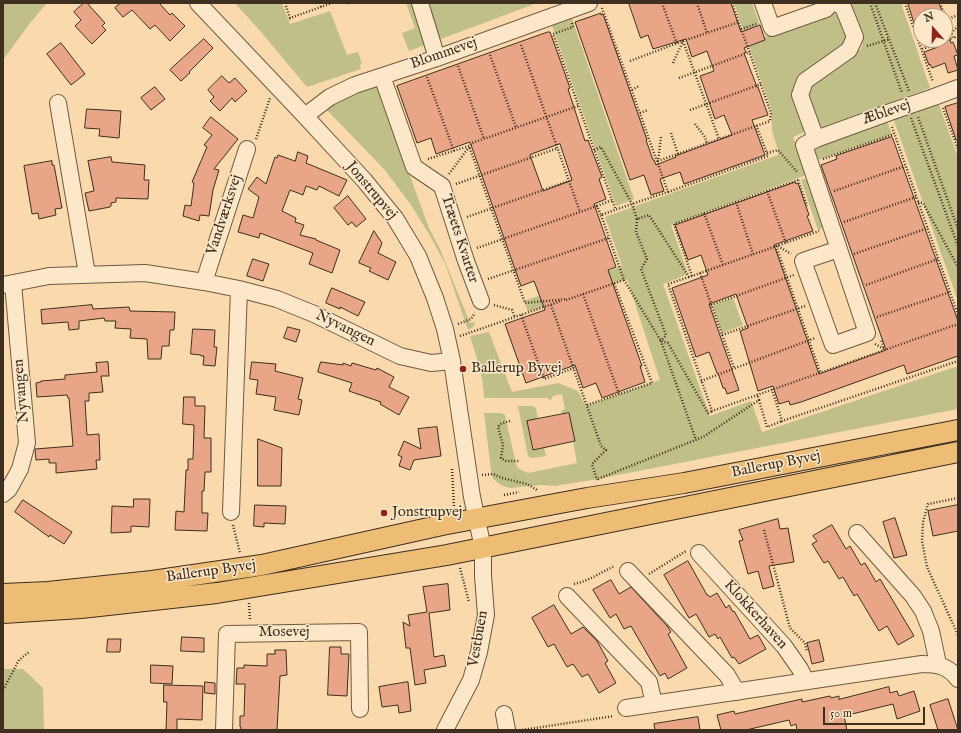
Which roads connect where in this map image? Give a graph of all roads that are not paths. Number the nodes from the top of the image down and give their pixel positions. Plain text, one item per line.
1 (198, 3) edge
2 (420, 3) edge
3 (589, 3) edge
4 (763, 3) edge
5 (830, 3) edge
6 (836, 3) edge
7 (437, 58) junction
8 (382, 76) junction
9 (958, 88) edge
10 (58, 103) dead end
11 (305, 116) junction
12 (816, 139) junction
13 (247, 149) road end
14 (840, 254) junction
15 (87, 274) junction
16 (204, 282) junction
17 (8, 284) edge
18 (239, 289) junction
19 (481, 301) road end
20 (452, 361) junction
21 (958, 430) edge
22 (958, 452) edge
23 (3, 494) edge
24 (232, 512) dead end
25 (477, 519) junction
26 (857, 534) dead end
27 (483, 548) junction
28 (699, 553) road end
29 (633, 576) road end
30 (3, 594) edge
31 (567, 596) road end
32 (3, 613) edge
33 (938, 664) junction
34 (958, 680) edge
35 (809, 681) junction
36 (737, 692) junction
37 (654, 704) junction
38 (626, 708) road end
39 (360, 709) dead end
40 (504, 714) dead end
41 (224, 730) edge
42 (445, 730) edge
43 (507, 730) edge

1 - 11 street, Jonstrupvej
2 - 7 street
3 - 7 street, Blommevej
4 - 5 street
6 - 12 street
7 - 8 street, Blommevej
8 - 11 street, Blommevej
8 - 19 street, Træets Kvarter
9 - 12 street, Æblevej, bridge
10 - 15 street
11 - 20 street, Jonstrupvej
12 - 14 street
13 - 16 street, Vandværksvej
14 - 14 street
15 - 16 street, Nyvangen
15 - 17 street, Nyvangen
16 - 18 street, Nyvangen
17 - 23 street, Nyvangen
18 - 20 street, Nyvangen
18 - 24 street
20 - 25 street, Jonstrupvej
21 - 25 main road, Ballerup Byvej
22 - 27 main road, Ballerup Byvej
25 - 27 street, Vestbuen
25 - 30 main road, Ballerup Byvej
26 - 33 street
27 - 32 main road, Ballerup Byvej
27 - 42 street, Vestbuen
28 - 35 street, Klokkerhaven
29 - 36 street
31 - 37 street
33 - 34 street
33 - 35 street
35 - 36 street
36 - 37 street
37 - 38 street
39 - 41 street, Mosevej
40 - 43 street

